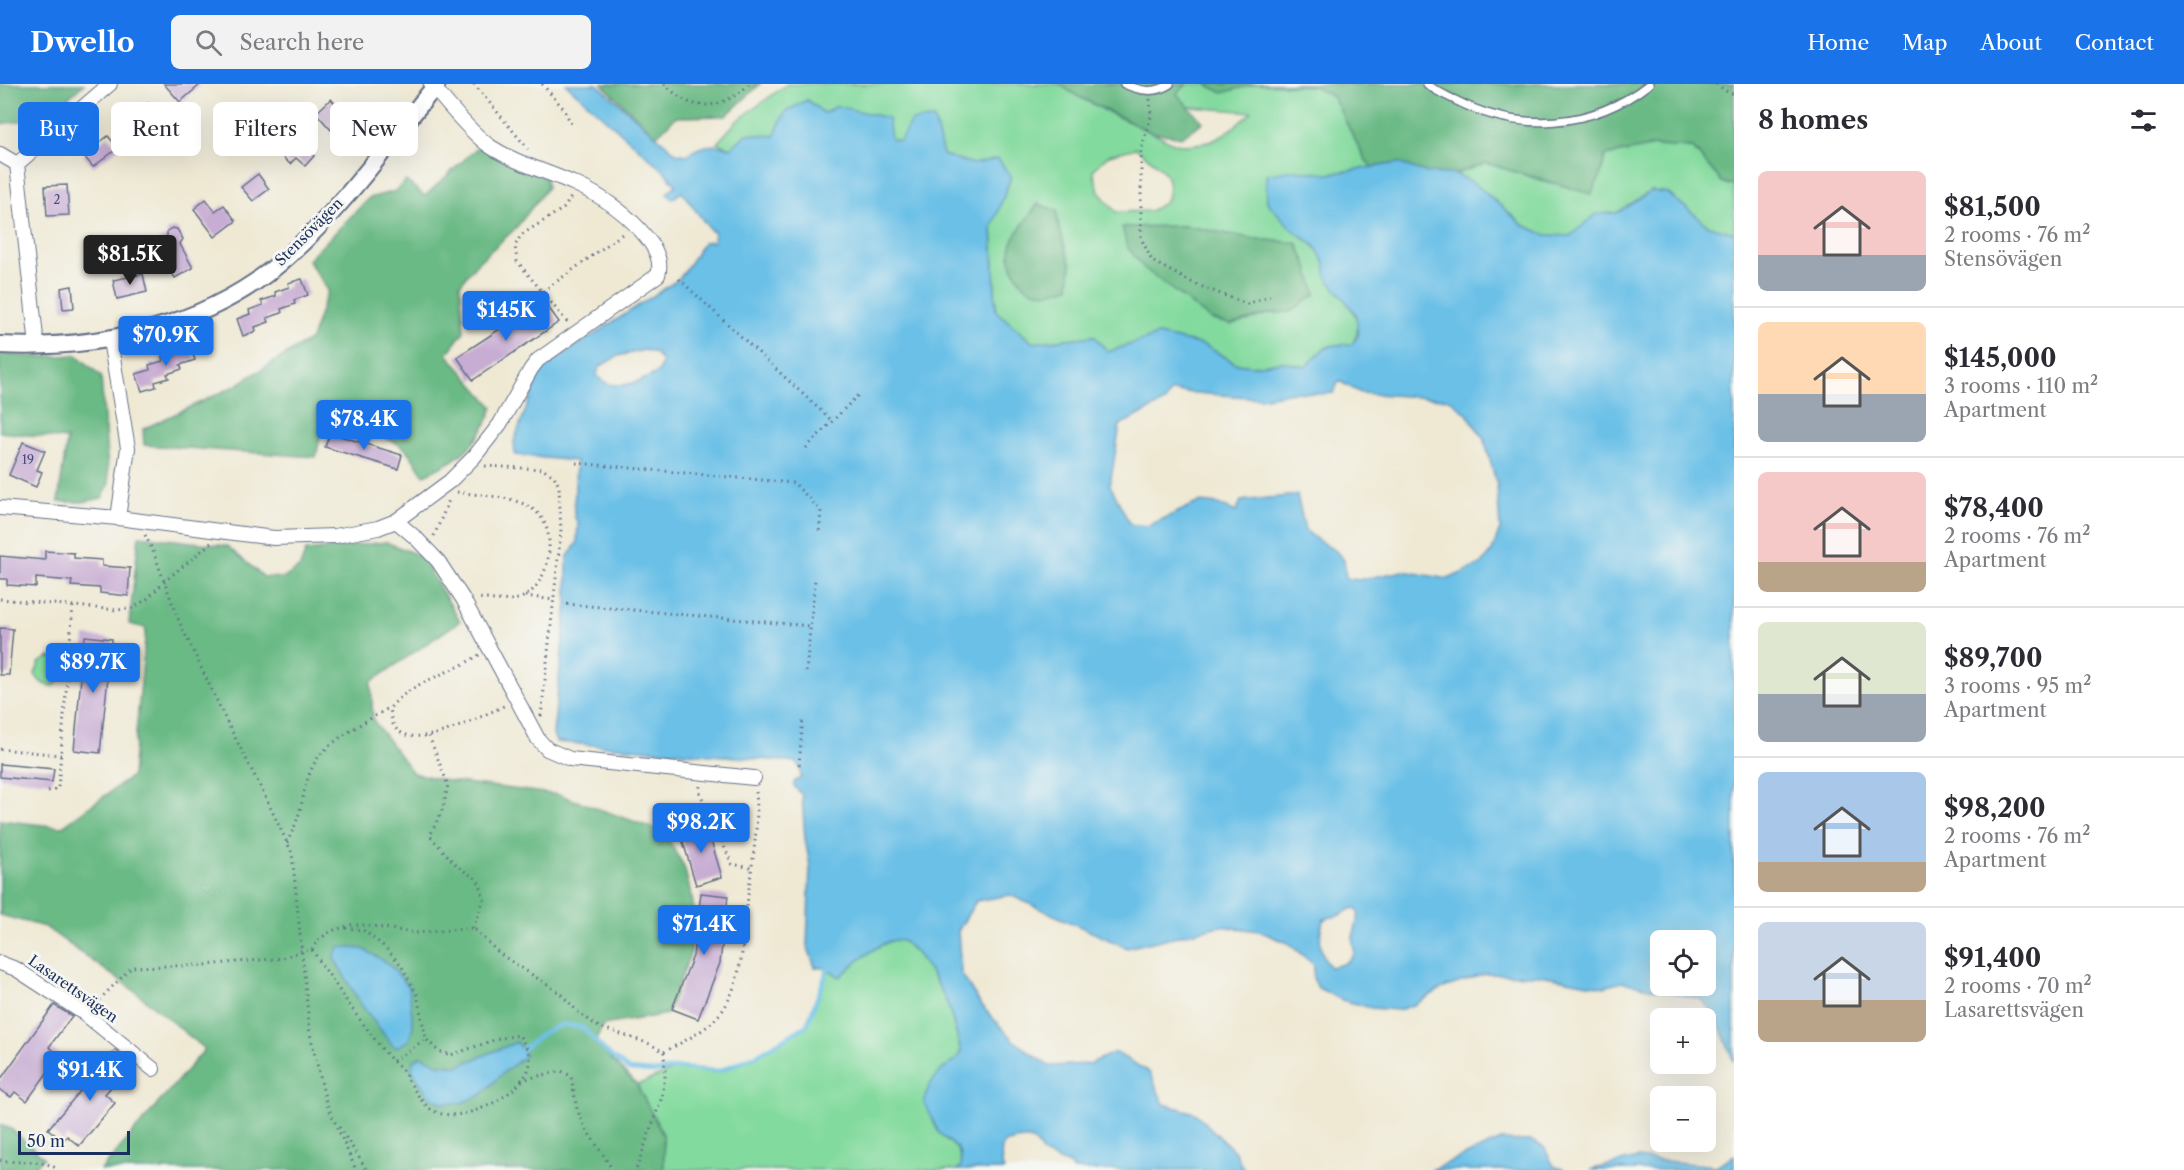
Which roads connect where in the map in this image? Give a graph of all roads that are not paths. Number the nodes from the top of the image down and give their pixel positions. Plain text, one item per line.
1 (110, 84) edge
2 (1124, 84) edge
3 (1170, 84) edge
4 (1427, 84) edge
5 (1649, 84) edge
6 (434, 85) edge
7 (0, 154) edge
8 (17, 164) junction
9 (110, 340) junction
10 (0, 345) edge
11 (37, 346) junction
12 (0, 508) edge
13 (118, 518) junction
14 (396, 521) junction
15 (754, 778) road end
16 (0, 963) edge
17 (153, 1069) dead end

1 - 8 street
2 - 3 lane
4 - 5 lane
6 - 9 street, Stensövägen
6 - 14 street
7 - 8 street
8 - 11 street
9 - 11 street, Stensövägen
9 - 13 street
10 - 11 street, Stensövägen
12 - 13 street
13 - 14 street
14 - 15 street
16 - 17 street, Lasarettsvägen

